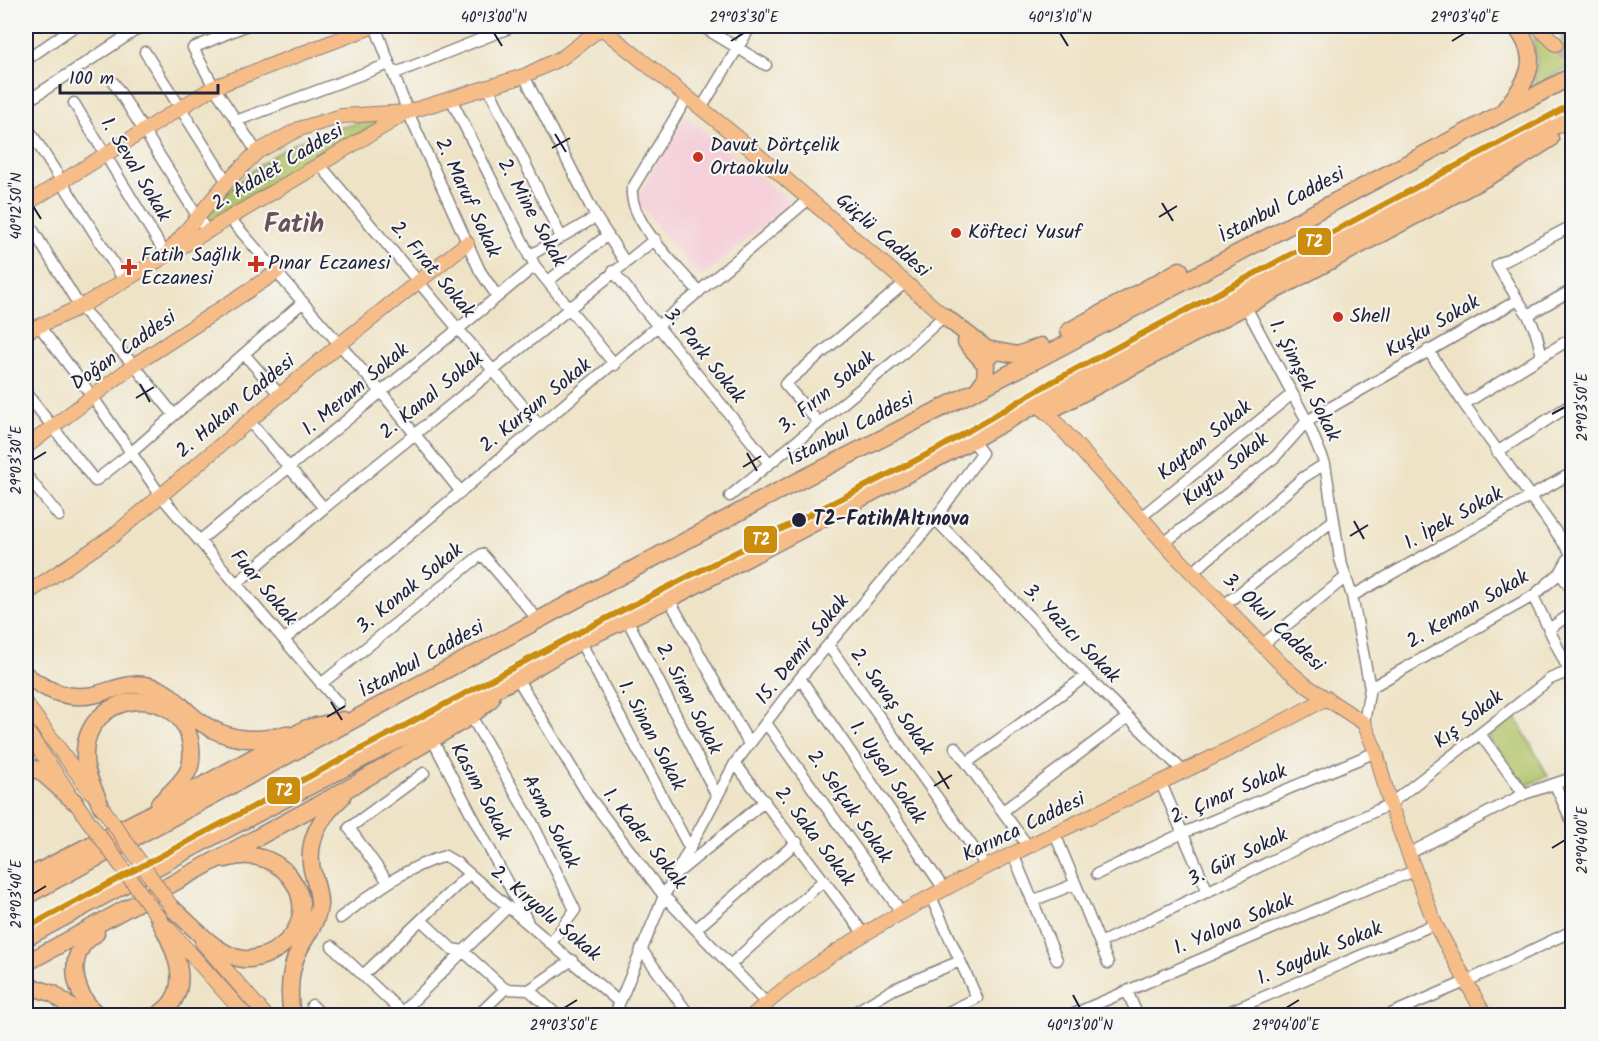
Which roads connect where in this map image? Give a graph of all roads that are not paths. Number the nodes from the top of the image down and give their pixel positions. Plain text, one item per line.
1 (75, 26) edge
2 (142, 26) edge
3 (245, 26) edge
4 (375, 26) edge
5 (514, 26) edge
6 (701, 26) edge
7 (752, 26) edge
8 (1515, 26) edge
9 (1537, 26) edge
10 (600, 27) edge
11 (1556, 44) tunnel mouth
12 (738, 48) junction
13 (145, 52) dead end
14 (26, 60) edge
15 (766, 65) dead end
16 (391, 69) junction
17 (524, 76) junction
18 (1568, 78) edge
19 (114, 83) dead end
20 (214, 87) junction
21 (488, 87) junction
22 (688, 96) junction
23 (451, 99) junction
24 (26, 102) edge
25 (74, 103) dead end
26 (702, 107) junction
27 (180, 108) junction
28 (408, 112) junction
29 (1502, 114) junction
30 (1570, 120) edge
31 (236, 121) junction
32 (26, 125) edge
33 (144, 130) junction
34 (257, 152) junction
35 (104, 155) junction
36 (320, 165) junction
37 (61, 181) junction
38 (227, 182) junction
39 (809, 199) junction
40 (26, 204) edge
41 (198, 216) junction
42 (596, 217) junction
43 (26, 219) edge
44 (231, 220) junction
45 (1572, 226) edge
46 (208, 233) junction
47 (608, 235) junction
48 (561, 237) junction
49 (655, 239) junction
50 (467, 243) junction
51 (166, 255) junction
52 (529, 256) junction
53 (625, 262) junction
54 (535, 266) junction
55 (613, 271) junction
56 (277, 272) junction
57 (124, 280) junction
58 (418, 281) junction
59 (548, 282) junction
60 (906, 282) junction
61 (1572, 290) edge
62 (699, 292) junction
63 (497, 296) junction
64 (1518, 300) junction
65 (303, 302) junction
66 (1245, 305) junction
67 (80, 307) junction
68 (569, 308) junction
69 (1527, 315) junction
70 (944, 316) junction
71 (457, 328) junction
72 (657, 328) junction
73 (29, 330) edge
74 (1572, 338) edge
75 (340, 344) junction
76 (986, 349) junction
77 (1428, 350) junction
78 (244, 354) junction
79 (1542, 356) junction
80 (1033, 362) junction
81 (134, 364) junction
82 (615, 365) junction
83 (492, 370) junction
84 (978, 390) junction
85 (26, 393) edge
86 (382, 393) junction
87 (1292, 394) junction
88 (280, 395) junction
89 (92, 396) junction
90 (1045, 404) junction
91 (1464, 404) junction
92 (1572, 404) edge
93 (174, 414) junction
94 (1307, 421) junction
95 (250, 422) junction
96 (819, 423) junction
97 (52, 426) junction
98 (540, 426) junction
99 (415, 433) junction
100 (972, 440) junction
101 (26, 447) edge
102 (132, 452) junction
103 (1497, 452) junction
104 (769, 463) junction
105 (1325, 464) junction
106 (290, 467) junction
107 (1572, 474) edge
108 (26, 475) edge
109 (461, 492) junction
110 (161, 496) junction
111 (730, 496) dead end
112 (1530, 498) junction
113 (324, 508) junction
114 (60, 516) dead end
115 (1141, 517) junction
116 (935, 519) junction
117 (1334, 520) junction
118 (199, 541) junction
119 (1164, 543) junction
120 (1572, 553) edge
121 (1192, 572) junction
122 (1560, 573) junction
123 (1346, 576) junction
124 (236, 584) junction
125 (1572, 590) edge
126 (26, 594) edge
127 (1352, 596) junction
128 (1533, 596) junction
129 (669, 598) junction
130 (1224, 605) junction
131 (1572, 613) edge
132 (627, 619) junction
133 (539, 621) junction
134 (1549, 629) junction
135 (284, 640) junction
136 (580, 640) junction
137 (828, 645) junction
138 (1262, 645) junction
139 (1571, 670) edge
140 (26, 675) edge
141 (1086, 676) junction
142 (517, 678) junction
143 (800, 678) junction
144 (321, 684) junction
145 (1370, 688) junction
146 (1327, 698) junction
147 (338, 703) dead end
148 (26, 704) edge
149 (366, 714) junction
150 (471, 716) junction
151 (1128, 717) junction
152 (766, 723) junction
153 (1365, 723) junction
154 (307, 728) junction
155 (26, 730) edge
156 (1480, 734) junction
157 (432, 739) junction
158 (748, 744) junction
159 (955, 747) dead end
160 (1376, 752) junction
161 (968, 762) junction
162 (735, 763) junction
163 (26, 766) edge
164 (1184, 772) junction
165 (424, 773) dead end
166 (1572, 778) edge
167 (1161, 783) junction
168 (356, 784) junction
169 (1555, 785) junction
170 (1524, 794) junction
171 (717, 796) junction
172 (765, 801) junction
173 (75, 802) junction
174 (1390, 804) junction
175 (101, 806) junction
176 (1003, 811) junction
177 (145, 817) junction
178 (1572, 822) edge
179 (1183, 833) junction
180 (1054, 834) junction
181 (797, 842) junction
182 (1028, 846) junction
183 (690, 849) junction
184 (1013, 854) junction
185 (1408, 854) junction
186 (48, 865) junction
187 (208, 865) junction
188 (26, 867) edge
189 (987, 867) junction
190 (1415, 871) junction
191 (469, 874) junction
192 (676, 874) junction
193 (1097, 874) dead end
194 (26, 878) edge
195 (824, 880) junction
196 (387, 882) junction
197 (1075, 884) junction
198 (944, 889) junction
199 (1208, 892) junction
200 (26, 896) edge
201 (664, 896) junction
202 (931, 897) junction
203 (1032, 902) junction
204 (508, 907) junction
205 (173, 909) junction
206 (902, 913) junction
207 (117, 914) junction
208 (158, 917) junction
209 (340, 918) dead end
210 (421, 920) junction
211 (529, 924) junction
212 (1435, 924) junction
213 (696, 929) junction
214 (1572, 931) edge
215 (864, 934) junction
216 (26, 938) edge
217 (551, 943) junction
218 (1100, 943) junction
219 (332, 946) dead end
220 (641, 949) junction
221 (463, 951) junction
222 (572, 960) junction
223 (960, 960) junction
224 (1057, 960) dead end
225 (26, 963) edge
226 (1108, 963) dead end
227 (729, 965) junction
228 (363, 975) junction
229 (1465, 982) junction
230 (26, 985) edge
231 (505, 989) junction
232 (530, 990) junction
233 (1127, 991) junction
234 (619, 1002) junction
235 (766, 1003) junction
236 (312, 1005) dead end
237 (483, 1013) edge
238 (404, 1014) edge
239 (81, 1016) edge
240 (99, 1016) edge
241 (156, 1016) edge
242 (246, 1016) edge
243 (266, 1016) edge
244 (292, 1016) edge
245 (323, 1016) edge
246 (558, 1016) edge
247 (614, 1016) edge
248 (690, 1016) edge
249 (752, 1016) edge
250 (848, 1016) edge
251 (940, 1016) edge
252 (1069, 1016) edge
253 (1138, 1016) edge
254 (1219, 1016) edge
255 (1386, 1016) edge
256 (1485, 1016) edge

1 - 14 street
2 - 24 street
3 - 20 street
4 - 16 street, 2. Maruf Sokak
4 - 20 main road
5 - 16 street
6 - 12 street
7 - 12 street
8 - 29 highway
9 - 11 main road
10 - 17 main road, 2. Adalet Caddesi
10 - 22 main road, Güçlü Caddesi
12 - 15 street
12 - 26 street
13 - 27 street
16 - 28 street, 2. Maruf Sokak
16 - 31 street
17 - 21 main road, 2. Adalet Caddesi
17 - 42 street
18 - 29 highway, İstanbul Caddesi
19 - 33 street
20 - 27 main road
20 - 31 street
21 - 23 main road, 2. Adalet Caddesi
21 - 48 street
22 - 26 main road, Güçlü Caddesi
22 - 49 street
23 - 28 main road, 2. Adalet Caddesi
23 - 52 street, 2. Mine Sokak
25 - 35 street, 1. Seval Sokak
26 - 39 main road, Güçlü Caddesi
27 - 33 main road
27 - 38 street
28 - 34 main road, 2. Adalet Caddesi
28 - 36 main road, 2. Adalet Caddesi
28 - 50 street, 2. Maruf Sokak
29 - 76 highway
29 - 80 highway, İstanbul Caddesi
30 - 66 highway
30 - 90 highway
31 - 34 street
32 - 37 street
33 - 35 main road
33 - 41 street
34 - 38 main road, 2. Adalet Caddesi
35 - 37 main road
35 - 51 street, 1. Seval Sokak
36 - 44 main road, 2. Adalet Caddesi
36 - 58 street, 2. Fırat Sokak
37 - 40 main road
37 - 57 street
38 - 41 main road, 2. Adalet Caddesi
39 - 60 main road, Güçlü Caddesi
39 - 62 street, 2. Kurşun Sokak
41 - 46 street
41 - 51 main road, 2. Adalet Caddesi
42 - 47 street
42 - 48 street
43 - 67 street
44 - 46 main road, 2. Adalet Caddesi
44 - 56 street
45 - 64 street
46 - 51 main road, 2. Adalet Caddesi
47 - 53 street
47 - 59 street
48 - 52 street
49 - 53 street, 2. Kanal Sokak
49 - 62 street
50 - 58 main road, 2. Hakan Caddesi
50 - 63 street, 2. Maruf Sokak
51 - 57 main road, 2. Adalet Caddesi
52 - 54 street, 2. Mine Sokak
53 - 55 street, 2. Kanal Sokak
54 - 59 street, 2. Mine Sokak
54 - 63 street, 1. Meram Sokak
55 - 68 street, 2. Kanal Sokak
55 - 72 street, 3. Park Sokak
56 - 65 street
56 - 81 main road, Doğan Caddesi
57 - 67 main road, 2. Adalet Caddesi
58 - 71 street, 2. Fırat Sokak
58 - 75 main road, 2. Hakan Caddesi
59 - 68 street, 2. Mine Sokak
60 - 70 main road, Güçlü Caddesi
60 - 96 street
61 - 69 street
62 - 72 street, 2. Kurşun Sokak
63 - 71 street, 1. Meram Sokak
64 - 69 street
64 - 77 street, Kuşku Sokak
65 - 75 street
65 - 78 street
66 - 87 street, 1. Şimşek Sokak
66 - 90 highway
67 - 73 main road, 2. Adalet Caddesi
67 - 81 street
68 - 82 street, 2. Mine Sokak
68 - 83 street, 2. Kanal Sokak
69 - 79 street
70 - 76 highway
70 - 84 highway
70 - 96 street, 3. Fırın Sokak
71 - 83 street, 2. Fırat Sokak
71 - 86 street, 1. Meram Sokak
72 - 82 street, 2. Kurşun Sokak
72 - 104 street, 3. Park Sokak
73 - 89 street, Fuar Sokak
74 - 79 street
75 - 86 street
75 - 88 main road, 2. Hakan Caddesi
76 - 80 highway
77 - 91 street
77 - 94 street, Kuşku Sokak
78 - 88 street
78 - 93 street
79 - 91 street
80 - 84 highway, İstanbul Caddesi
81 - 89 main road, Doğan Caddesi
81 - 93 street
82 - 98 street, 2. Kurşun Sokak
83 - 98 street, 2. Fırat Sokak
83 - 99 street, 2. Kanal Sokak
84 - 133 highway, İstanbul Caddesi
85 - 97 street
86 - 99 street
86 - 106 street, 1. Meram Sokak
87 - 94 street, 1. Şimşek Sokak
87 - 115 street, Kaytan Sokak
88 - 95 main road, 2. Hakan Caddesi
89 - 97 main road, Doğan Caddesi
89 - 102 street, Fuar Sokak
90 - 100 highway
90 - 115 main road, 3. Okul Caddesi
91 - 103 street
92 - 103 street
93 - 102 street
94 - 105 street, 1. Şimşek Sokak
94 - 119 street, Kuytu Sokak
95 - 106 street
95 - 110 main road, 2. Hakan Caddesi
96 - 104 street, 3. Fırın Sokak
97 - 101 main road, Doğan Caddesi
97 - 102 street
98 - 109 street, 2. Kurşun Sokak
99 - 109 street
99 - 113 street, 2. Kanal Sokak
100 - 116 street, 15. Demir Sokak
100 - 129 highway
102 - 110 street, Fuar Sokak
103 - 112 street
104 - 111 street, 3. Fırın Sokak
105 - 117 street, 1. Şimşek Sokak
105 - 121 street
106 - 113 street
106 - 118 street, 1. Meram Sokak
107 - 112 street, 1. İpek Sokak
108 - 114 street
109 - 135 street, 2. Kurşun Sokak
110 - 118 street, Fuar Sokak
110 - 126 main road, 2. Hakan Caddesi
112 - 120 street
112 - 127 street, 1. İpek Sokak
113 - 124 street, 2. Kanal Sokak
115 - 119 main road, 3. Okul Caddesi
116 - 137 street, 15. Demir Sokak
116 - 141 street, 3. Yazıcı Sokak
117 - 123 street, 1. Şimşek Sokak
117 - 130 street
118 - 124 street, Fuar Sokak
119 - 121 main road, 3. Okul Caddesi
120 - 122 street, 2. Keman Sokak
121 - 130 main road, 3. Okul Caddesi
122 - 125 street
122 - 128 street, 2. Keman Sokak
123 - 127 street, 1. Şimşek Sokak
123 - 138 street
124 - 135 street, Fuar Sokak
127 - 145 street, 1. Şimşek Sokak
128 - 134 street
128 - 145 street, 2. Keman Sokak
129 - 132 highway
129 - 158 street
130 - 138 main road, 3. Okul Caddesi
131 - 134 street
132 - 136 highway
132 - 171 street, 2. Siren Sokak
133 - 144 street, 3. Konak Sokak
133 - 149 highway, İstanbul Caddesi
134 - 139 street
135 - 144 street, Fuar Sokak
136 - 142 highway
136 - 183 street, 1. Sinan Sokak
137 - 143 street, 15. Demir Sokak
137 - 189 street, 2. Savaş Sokak
138 - 146 main road, 3. Okul Caddesi
139 - 156 street, Kış Sokak
140 - 154 highway
141 - 151 street, 3. Yazıcı Sokak
141 - 161 street
142 - 150 highway
142 - 201 street, 1. Kader Sokak
142 - 216 highway
143 - 152 street, 15. Demir Sokak
143 - 198 street, 1. Uysal Sokak
144 - 147 street, Fuar Sokak
145 - 153 street, 1. Şimşek Sokak
146 - 153 main road, 3. Okul Caddesi
146 - 164 main road, Karınca Caddesi
148 - 175 main road
149 - 154 highway
149 - 200 highway, İstanbul Caddesi
150 - 157 highway
150 - 217 street, Asma Sokak
151 - 164 street, 3. Yazıcı Sokak
151 - 176 street
152 - 158 street, 15. Demir Sokak
152 - 206 street, 2. Selçuk Sokak
153 - 160 main road
154 - 177 highway
155 - 173 main road
156 - 170 street
156 - 174 street, Kış Sokak
157 - 168 highway
157 - 211 street, Kasım Sokak
158 - 162 street, 15. Demir Sokak
159 - 161 street
160 - 174 main road
160 - 179 street, 2. Çınar Sokak
161 - 176 street
162 - 171 street, 15. Demir Sokak
162 - 172 street, 2. Saka Sokak
163 - 173 highway
164 - 167 main road, Karınca Caddesi
165 - 196 street
166 - 169 street
167 - 179 street
167 - 180 main road, Karınca Caddesi
168 - 187 highway
168 - 244 highway
169 - 170 street
169 - 178 street
170 - 185 street
171 - 183 street, 15. Demir Sokak
172 - 181 street, 2. Saka Sokak
172 - 192 street
173 - 208 main road, bridge
174 - 185 main road
174 - 199 street, 3. Gür Sokak
175 - 177 highway
175 - 205 main road, bridge
176 - 182 street
177 - 186 highway
179 - 193 street, 2. Çınar Sokak
179 - 199 street
180 - 182 main road, Karınca Caddesi
180 - 197 street
181 - 195 street, 2. Saka Sokak
181 - 213 street
182 - 184 main road, Karınca Caddesi
183 - 192 street, 15. Demir Sokak
184 - 189 main road, Karınca Caddesi
184 - 203 street
185 - 190 main road
186 - 188 highway
186 - 194 highway
187 - 205 highway
187 - 207 highway
189 - 198 main road, Karınca Caddesi
190 - 212 main road
190 - 233 street, 1. Yalova Sokak
191 - 196 street, 2. Kıryolu Sokak
191 - 204 street, 2. Kıryolu Sokak
191 - 210 street
192 - 201 street, 15. Demir Sokak
195 - 215 street, 2. Saka Sokak
195 - 227 street
196 - 209 street
197 - 203 street
197 - 218 street
198 - 202 main road, Karınca Caddesi
199 - 218 street, 3. Gür Sokak
201 - 213 street, 1. Kader Sokak
201 - 220 street, 15. Demir Sokak
202 - 206 main road, Karınca Caddesi
202 - 223 street
203 - 224 street
204 - 211 street, 2. Kıryolu Sokak
204 - 221 street
205 - 243 main road
206 - 215 main road, Karınca Caddesi
207 - 225 highway
207 - 240 highway
208 - 241 highway
208 - 242 main road
210 - 221 street
210 - 228 street
211 - 217 street, 2. Kıryolu Sokak
212 - 229 main road
212 - 254 street, 1. Sayduk Sokak
213 - 227 street, 1. Kader Sokak
214 - 229 street
215 - 235 main road, Karınca Caddesi
217 - 222 street, 2. Kıryolu Sokak
218 - 226 street
219 - 228 street
220 - 234 street, 15. Demir Sokak
220 - 248 street
221 - 231 street
221 - 238 street
222 - 232 street
222 - 234 street, 2. Kıryolu Sokak
223 - 250 street
223 - 251 street
227 - 235 street, 1. Kader Sokak
228 - 238 street
229 - 255 street
229 - 256 main road
230 - 239 highway
231 - 232 street
231 - 237 street
232 - 246 street
233 - 252 street, 1. Yalova Sokak
233 - 253 street
234 - 247 street, 15. Demir Sokak
235 - 249 main road, Karınca Caddesi
236 - 245 street

